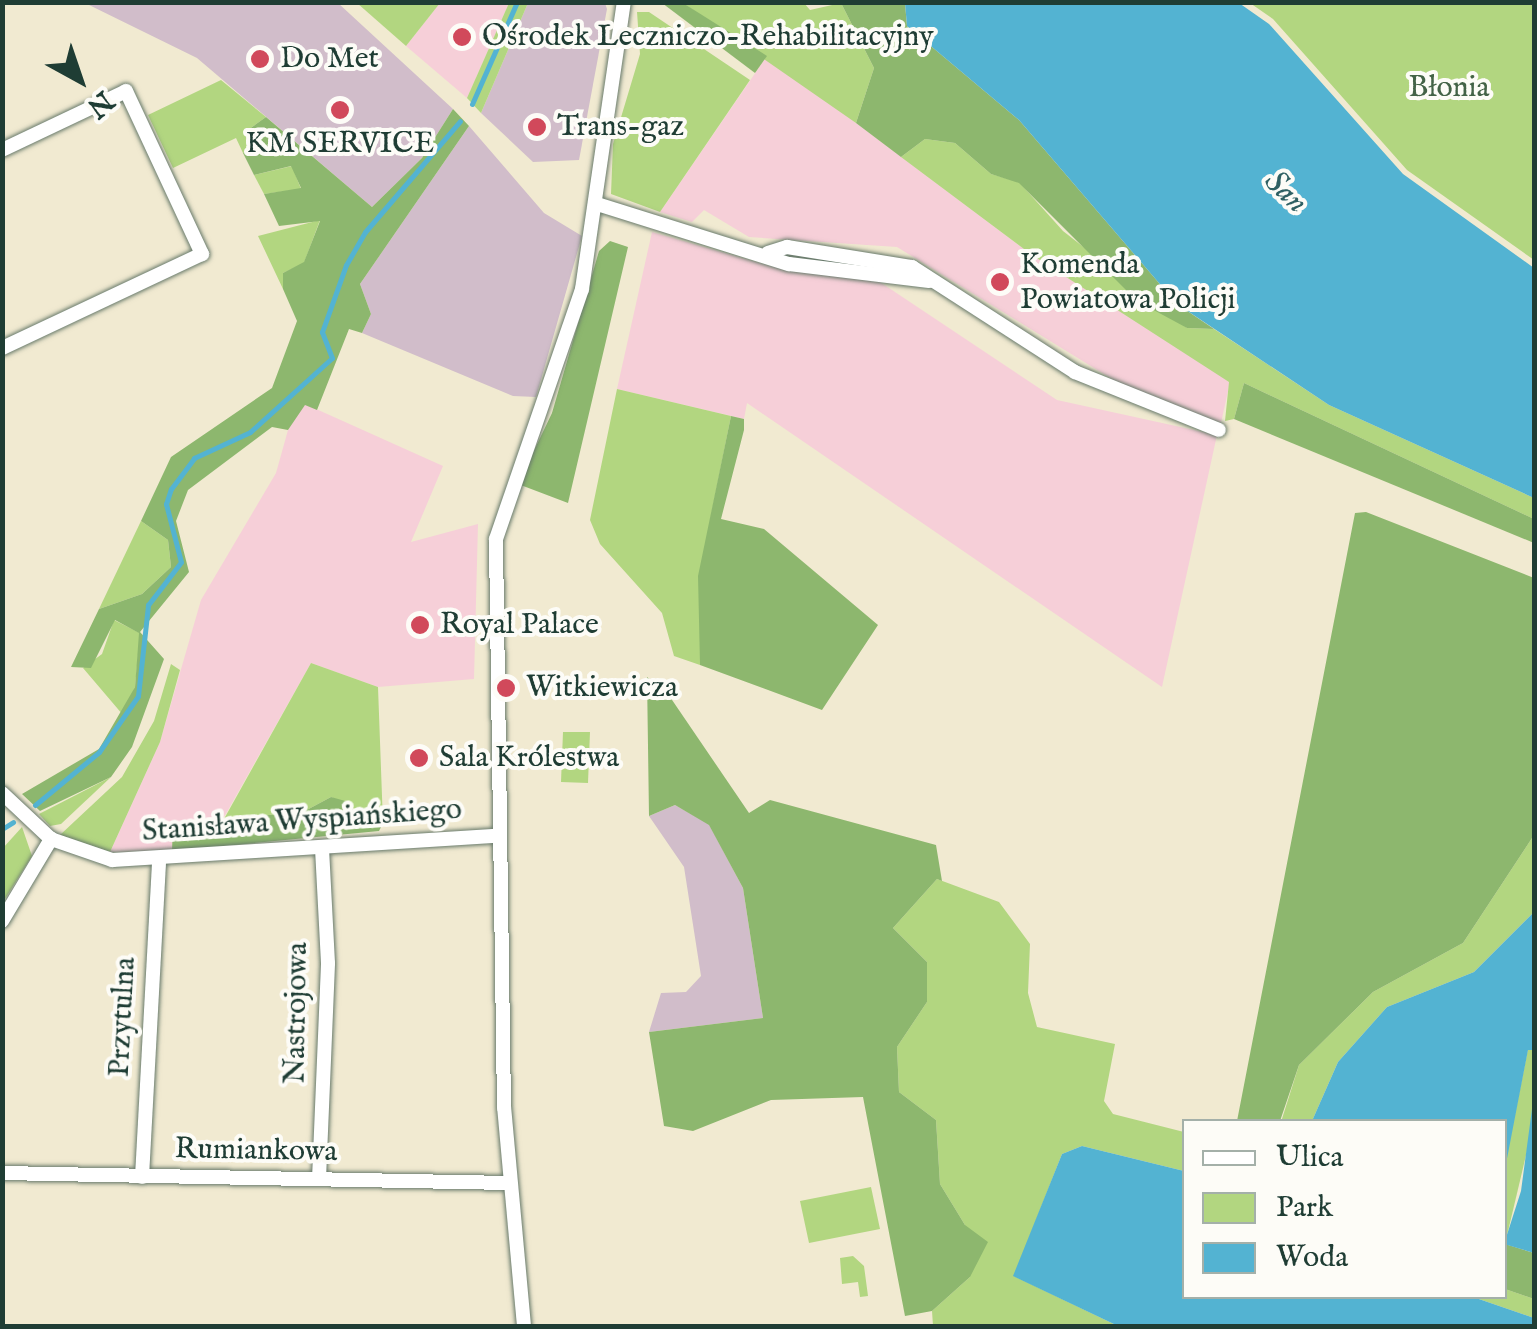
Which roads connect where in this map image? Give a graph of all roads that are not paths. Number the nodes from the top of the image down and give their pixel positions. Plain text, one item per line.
1 (624, 2) edge
2 (2, 150) edge
3 (597, 204) junction
4 (2, 348) edge
5 (1219, 430) dead end
6 (2, 793) edge
7 (497, 836) junction
8 (51, 839) junction
9 (322, 848) junction
10 (159, 860) junction
11 (2, 920) edge
12 (2, 1173) edge
13 (142, 1177) junction
14 (319, 1178) junction
15 (510, 1183) junction
16 (524, 1326) edge

1 - 3 street
2 - 4 street
3 - 5 street
3 - 7 street
6 - 8 street, Stanisława Wyspiańskiego
7 - 9 street, Stanisława Wyspiańskiego
7 - 15 street, Stanisława Wyspiańskiego
8 - 10 street, Stanisława Wyspiańskiego
8 - 11 street
9 - 10 street, Stanisława Wyspiańskiego
9 - 14 street, Nastrojowa
10 - 13 street, Przytulna
12 - 13 street, Rumiankowa
13 - 14 street, Rumiankowa
14 - 15 street, Rumiankowa
15 - 16 street, Stanisława Wyspiańskiego

